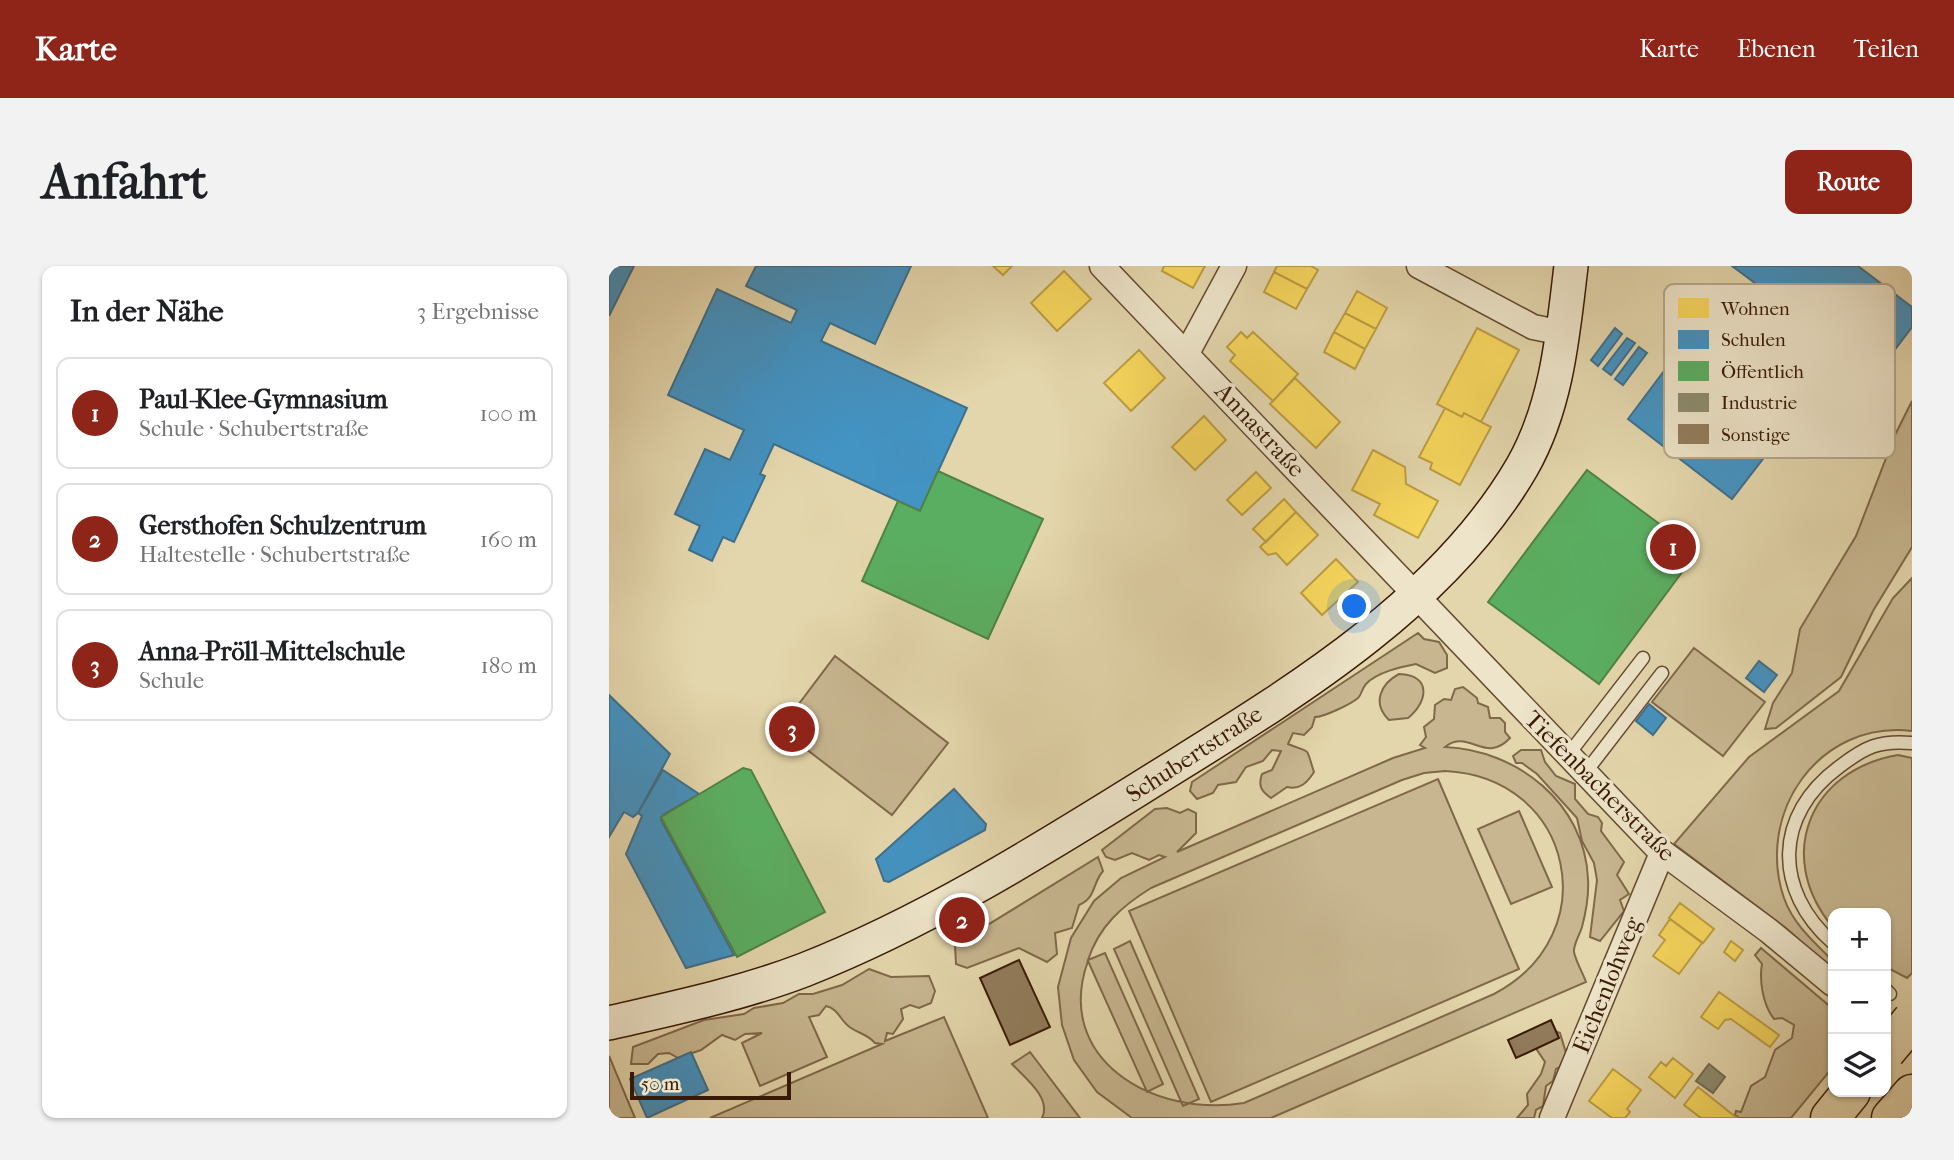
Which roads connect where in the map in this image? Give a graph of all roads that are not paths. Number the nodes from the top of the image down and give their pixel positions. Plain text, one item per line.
1 (1102, 266) edge
2 (1234, 266) edge
3 (1419, 266) edge
4 (1571, 266) edge
5 (1563, 333) junction
6 (1187, 352) junction
7 (1416, 597) junction
8 (1643, 657) dead end
9 (1662, 673) dead end
10 (1912, 743) edge
11 (1576, 764) junction
12 (1662, 853) junction
13 (1828, 938) edge
14 (1828, 980) edge
15 (1896, 1001) edge
16 (609, 1023) edge
17 (1889, 1034) edge
18 (1847, 1097) edge
19 (1552, 1118) edge
20 (1830, 1118) edge

1 - 6 street, Annastraße
2 - 6 street
3 - 5 street
4 - 5 street, Schubertstraße
5 - 7 street, Schubertstraße
6 - 7 street, Annastraße
7 - 11 street, Tiefenbacherstraße
7 - 16 street, Schubertstraße
8 - 11 lane
9 - 11 lane
10 - 13 lane
11 - 12 street, Tiefenbacherstraße
12 - 14 street, Tiefenbacherstraße
12 - 19 street, Eichenlohweg
15 - 17 highway, bridge
18 - 20 highway

